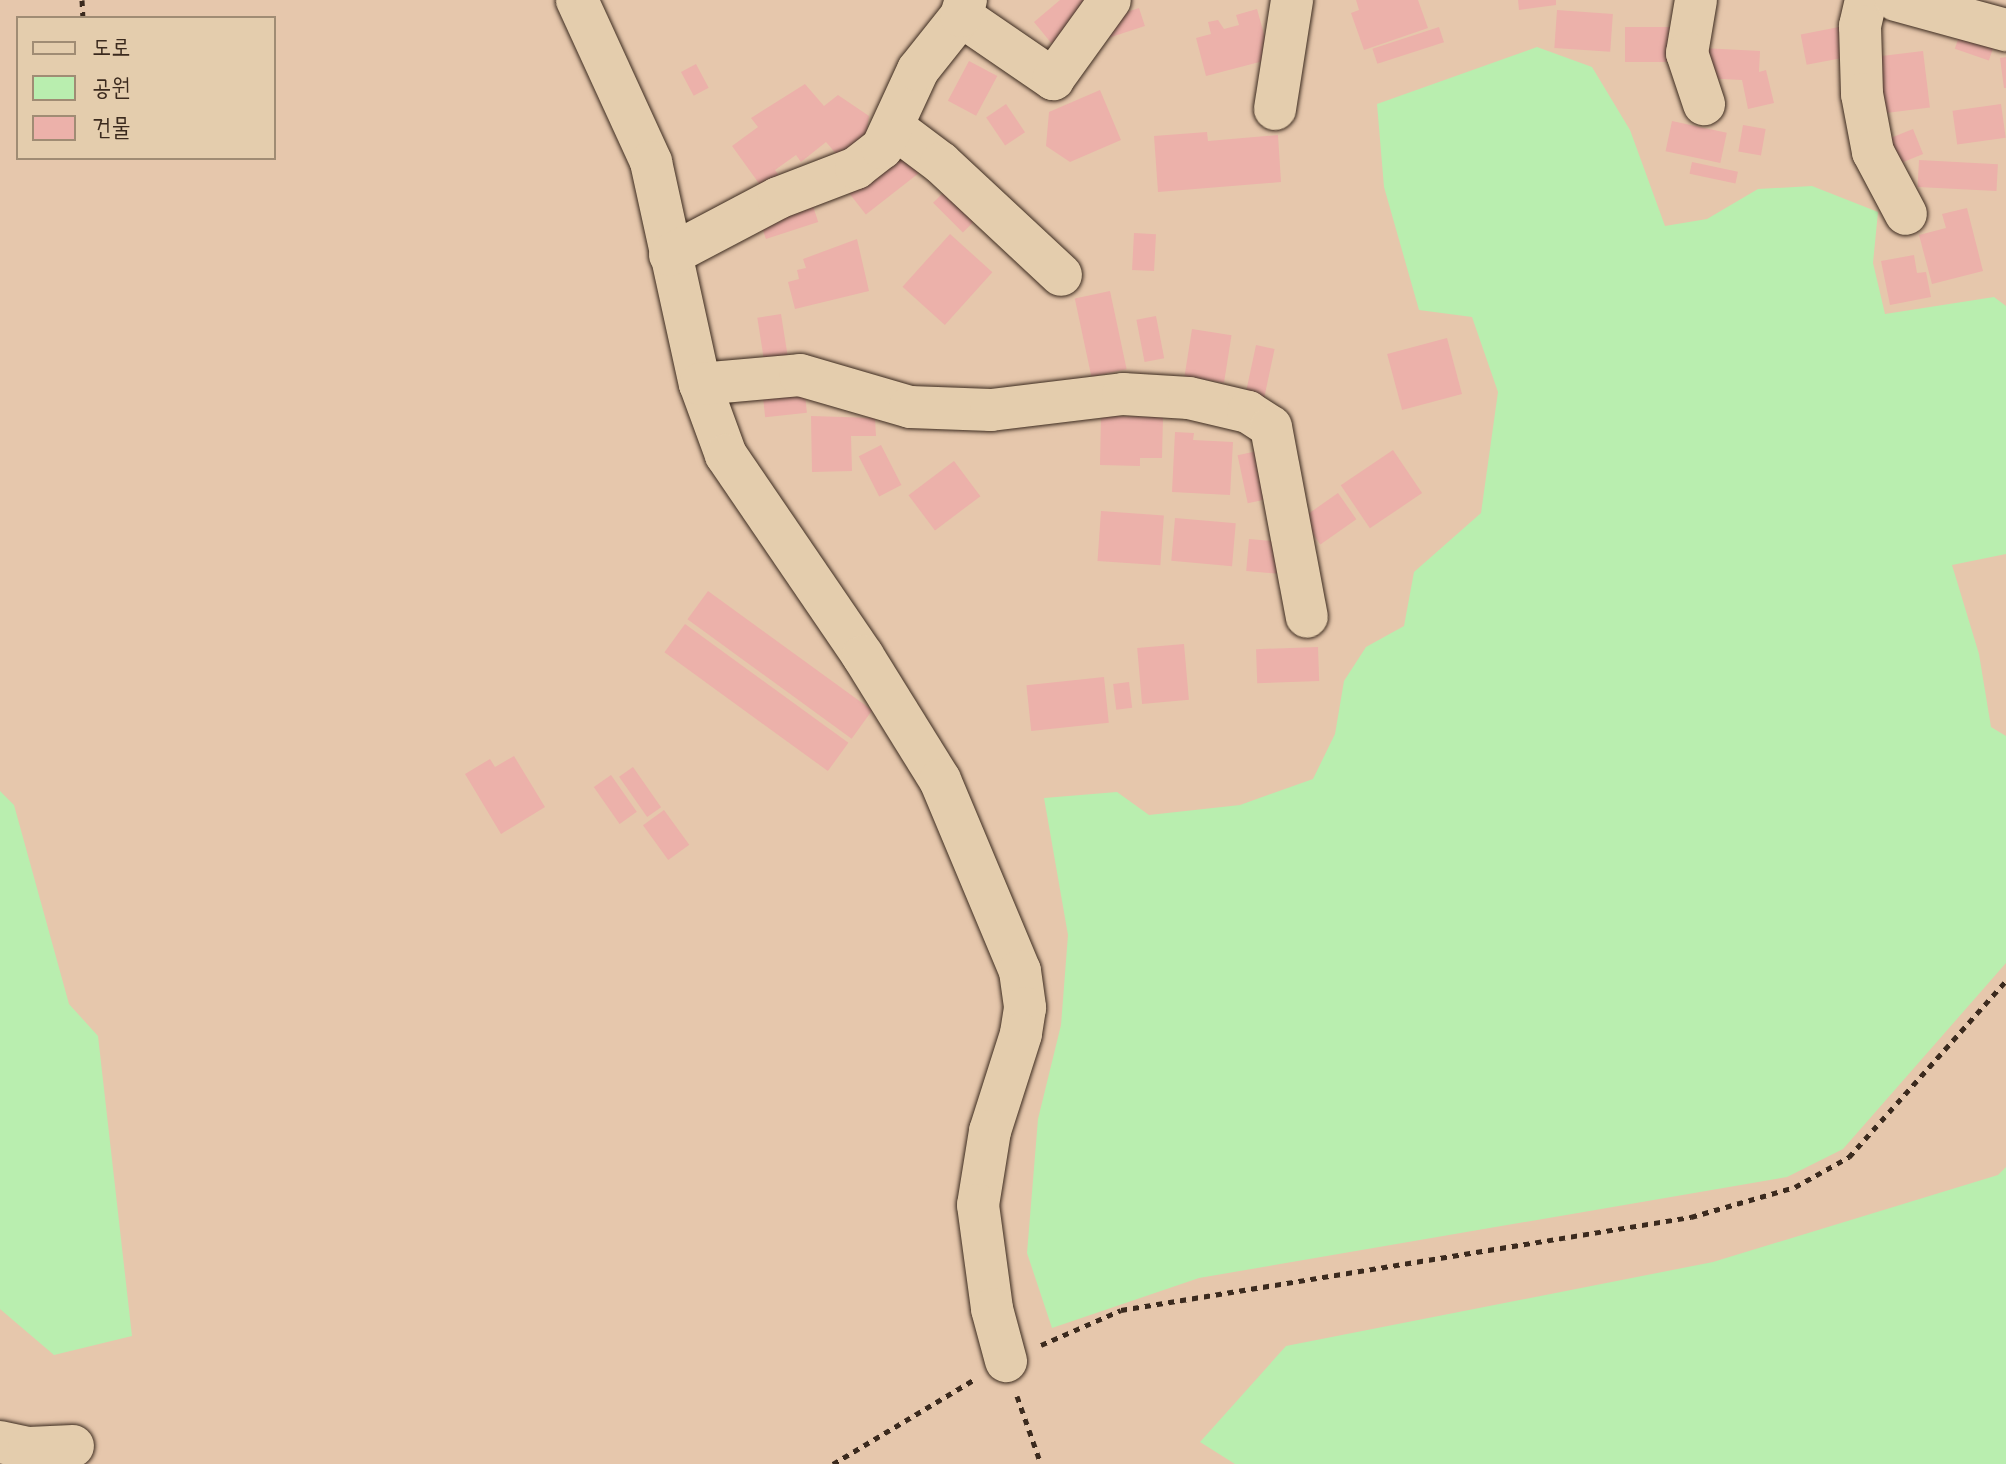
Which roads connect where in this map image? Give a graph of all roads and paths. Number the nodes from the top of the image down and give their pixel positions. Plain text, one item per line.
1 (577, 0) edge
2 (1110, 0) edge
3 (1292, 0) edge
4 (1696, 0) edge
5 (1866, 0) edge
6 (1896, 0) edge
7 (964, 8) edge
8 (2006, 30) edge
9 (1704, 104) dead end
10 (1275, 109) dead end
11 (893, 127) junction
12 (1906, 214) dead end
13 (670, 255) junction
14 (1061, 275) dead end
15 (700, 384) junction
16 (1307, 617) dead end
17 (2006, 981) edge
18 (1006, 1361) junction
19 (0, 1442) edge
20 (73, 1446) dead end
21 (833, 1464) edge
22 (1041, 1464) edge

1 - 13 street
2 - 7 street
3 - 10 street
4 - 9 street
5 - 12 street
6 - 8 street
7 - 11 street
11 - 13 street
11 - 14 street
13 - 15 street
15 - 16 street
15 - 18 street
17 - 18 path
18 - 21 path
18 - 22 path
19 - 20 street

